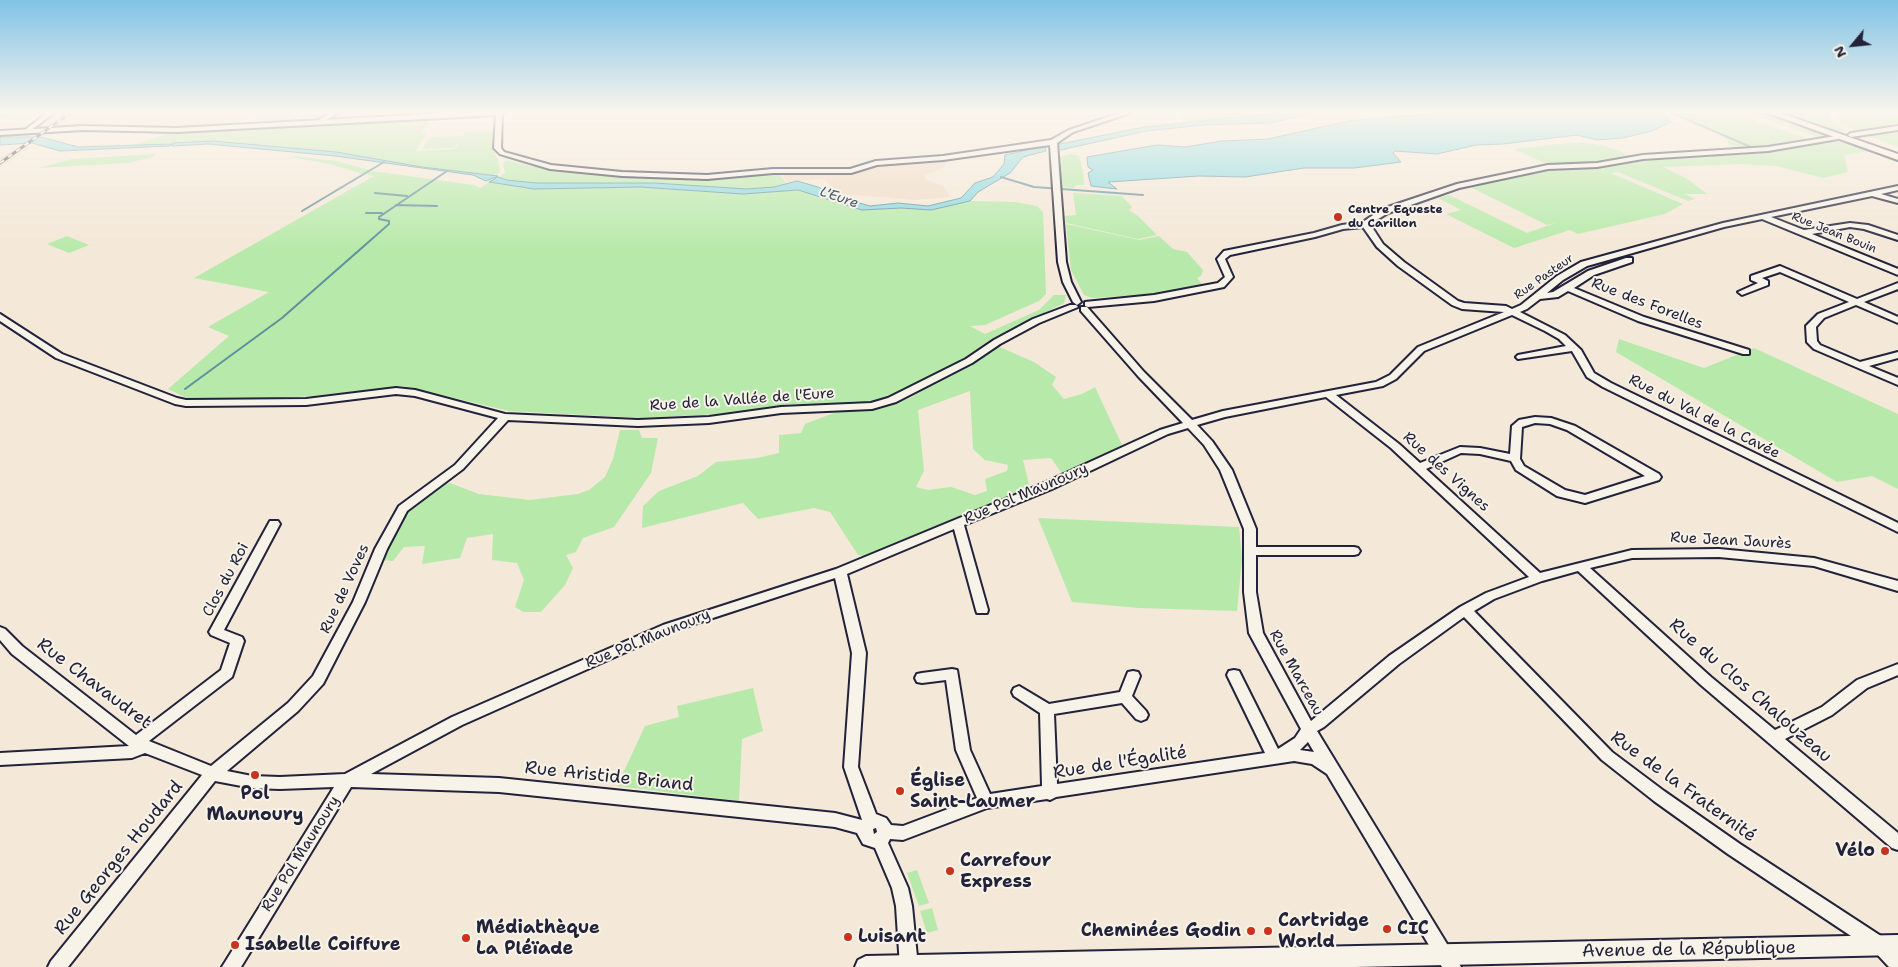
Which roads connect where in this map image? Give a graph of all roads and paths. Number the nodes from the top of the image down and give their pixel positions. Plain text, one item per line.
1 (518, 158) edge
2 (941, 158) edge
3 (1053, 158) edge
4 (1637, 158) edge
5 (1898, 188) edge
6 (1872, 194) junction
7 (1898, 201) edge
8 (1762, 216) junction
9 (1365, 224) junction
10 (1803, 233) junction
11 (1898, 238) edge
12 (1629, 260) dead end
13 (1898, 272) edge
14 (1898, 286) edge
15 (1567, 288) junction
16 (1742, 292) dead end
17 (1539, 296) junction
18 (1855, 302) junction
19 (1080, 306) junction
20 (1513, 313) junction
21 (0, 317) edge
22 (1898, 320) edge
23 (1573, 348) junction
24 (1746, 352) dead end
25 (1898, 355) edge
26 (1521, 356) dead end
27 (1860, 365) junction
28 (1898, 382) edge
29 (1329, 395) junction
30 (505, 417) junction
31 (1189, 423) junction
32 (1515, 460) junction
33 (1418, 468) junction
34 (958, 523) junction
35 (274, 524) dead end
36 (1898, 528) edge
37 (1251, 551) junction
38 (1354, 551) dead end
39 (1580, 566) junction
40 (840, 572) junction
41 (1538, 578) junction
42 (1898, 586) edge
43 (982, 610) dead end
44 (1465, 610) junction
45 (0, 632) edge
46 (1898, 669) edge
47 (1234, 675) dead end
48 (1133, 676) dead end
49 (922, 678) dead end
50 (1019, 692) dead end
51 (1124, 697) junction
52 (1048, 710) junction
53 (1141, 715) dead end
54 (1308, 729) junction
55 (1773, 738) junction
56 (141, 745) junction
57 (1275, 758) junction
58 (0, 759) edge
59 (1334, 772) junction
60 (212, 774) junction
61 (347, 780) junction
62 (1050, 793) junction
63 (986, 801) junction
64 (868, 825) junction
65 (882, 836) junction
66 (1898, 842) edge
67 (1889, 945) edge
68 (1449, 961) edge
69 (1898, 964) edge
70 (57, 967) edge
71 (231, 967) edge
72 (866, 967) edge
73 (909, 967) edge

1 - 2 street
3 - 19 street
4 - 9 street, Rue de la Vallée de l'Eure
5 - 6 street, Rue Pasteur
6 - 7 street
6 - 8 street, Rue Pasteur
8 - 10 street, Rue Jean Bouin
8 - 17 street, Rue Pasteur
9 - 19 street, Rue de la Vallée de l'Eure
9 - 20 street, Rue du Val de la Cavée
10 - 11 street
10 - 13 street, Rue Jean Bouin
12 - 15 street
14 - 18 street
15 - 17 street, Rue des Forelles
15 - 24 street, Rue des Forelles
16 - 18 street
17 - 20 street, Rue Pasteur
18 - 22 street
18 - 27 street
19 - 30 street, Rue de la Vallée de l'Eure
19 - 31 street, Rue Marceau
20 - 23 street, Rue du Val de la Cavée
20 - 29 street, Rue Pasteur
21 - 30 street, Rue de la Vallée de l'Eure
23 - 26 street
23 - 36 street, Rue du Val de la Cavée
25 - 27 street
27 - 28 street
29 - 31 street, Rue Pasteur
29 - 33 street, Rue des Vignes
30 - 60 street, Rue de Voves
31 - 34 street, Rue Pol Maunoury
31 - 37 street, Rue Marceau
32 - 32 street
32 - 33 street
33 - 41 street, Rue des Vignes
34 - 40 street, Rue Pol Maunoury
34 - 43 street
35 - 56 street, Clos du Roi
37 - 38 street
37 - 54 street, Rue Marceau
39 - 41 street, Rue Jean Jaurès
39 - 42 street, Rue Jean Jaurès
39 - 55 street, Rue du Clos Chalouzeau
40 - 61 street, Rue Pol Maunoury
40 - 64 street
41 - 44 street, Rue Jean Jaurès
44 - 54 street, Rue Jean Jaurès
44 - 67 street, Rue de la Fraternité
45 - 56 street, Rue Chavaudret
46 - 55 street
47 - 57 street
48 - 51 street
49 - 63 street
50 - 52 street
51 - 52 street
51 - 53 street
52 - 62 street
54 - 57 street, Rue de l'Égalité
54 - 59 street, Rue Marceau
55 - 66 street, Rue du Clos Chalouzeau
56 - 58 street
56 - 60 street, Rue Chavaudret
57 - 59 street, Rue de l'Égalité
57 - 62 street, Rue de l'Égalité
59 - 68 street, Rue Marceau
60 - 61 street, Rue Chavaudret
60 - 70 street, Rue Georges Houdard
61 - 64 street, Rue Aristide Briand
61 - 71 street, Rue Pol Maunoury
62 - 63 street, Rue de l'Égalité
63 - 65 street, Rue de l'Égalité
64 - 65 street, Rue Aristide Briand
65 - 73 street
67 - 68 main road, Avenue de la République
67 - 69 street, Rue de la Fraternité
68 - 73 main road, Avenue de la République
72 - 73 main road, Avenue de la République

